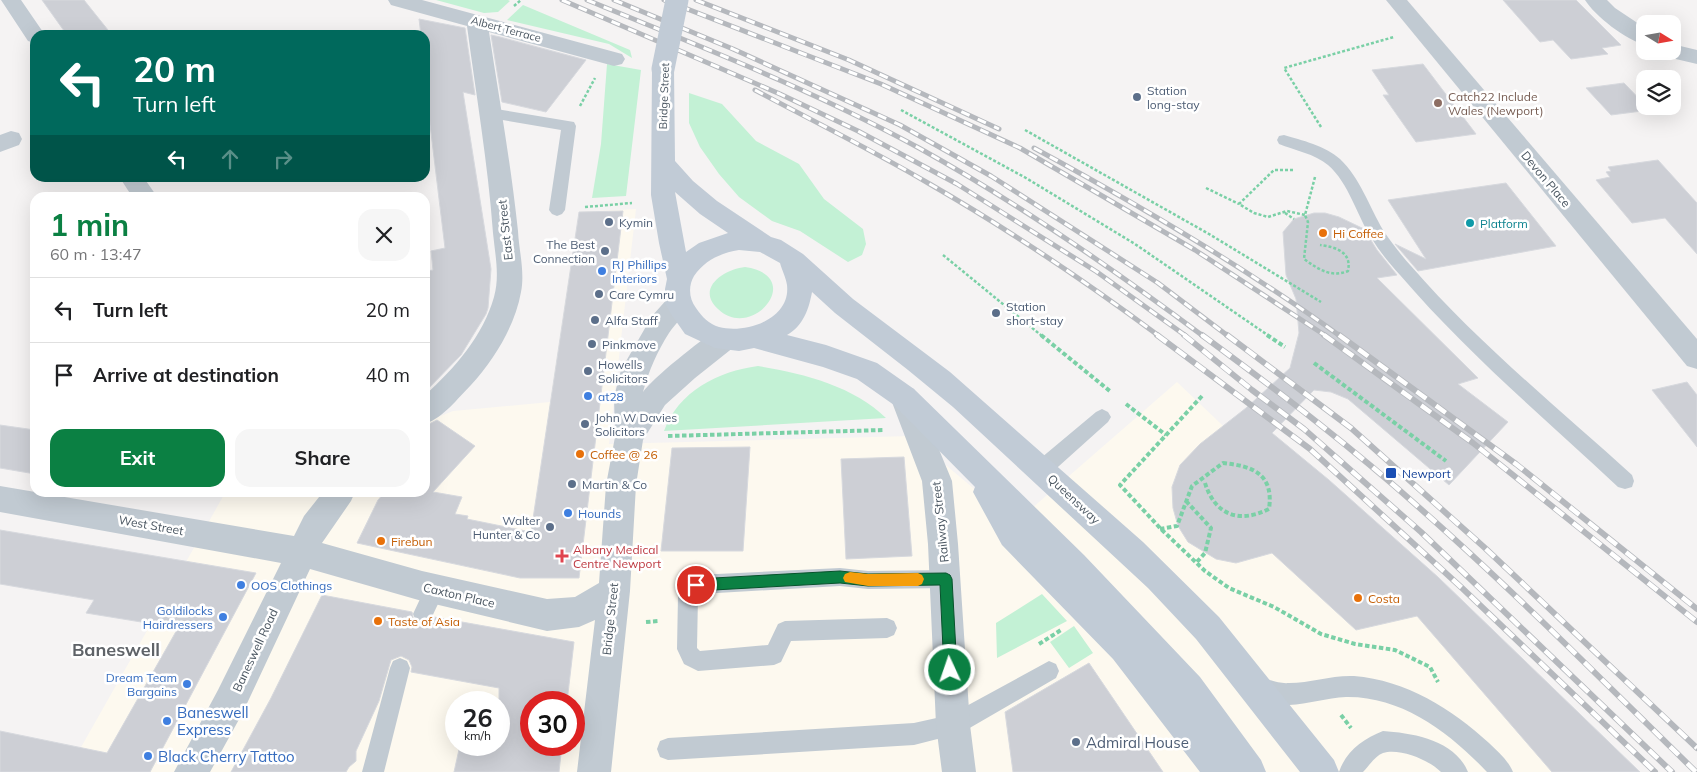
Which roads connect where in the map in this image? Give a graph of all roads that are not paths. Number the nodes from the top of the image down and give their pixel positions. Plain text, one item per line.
1 (11, 0) edge
2 (398, 0) edge
3 (677, 0) edge
4 (1396, 0) edge
5 (1594, 0) edge
6 (477, 22) junction
7 (31, 30) edge
8 (1636, 32) edge
9 (1681, 53) edge
10 (1697, 57) edge
11 (610, 58) road end
12 (490, 113) junction
13 (1284, 140) dead end
14 (663, 163) junction
15 (557, 210) dead end
16 (762, 243) junction
17 (792, 260) junction
18 (679, 292) junction
19 (756, 338) junction
20 (725, 339) junction
21 (1697, 358) edge
22 (904, 397) junction
23 (430, 407) edge
24 (1102, 417) dead end
25 (629, 437) junction
26 (971, 463) junction
27 (1042, 469) junction
28 (1625, 481) dead end
29 (337, 497) edge
30 (0, 499) edge
31 (301, 552) junction
32 (946, 579) junction
33 (614, 591) junction
34 (887, 628) dead end
35 (400, 668) dead end
36 (1049, 671) dead end
37 (1253, 685) junction
38 (953, 725) junction
39 (668, 750) dead end
40 (190, 772) edge
41 (373, 772) edge
42 (594, 772) edge
43 (959, 772) edge
44 (1222, 772) edge
45 (1249, 772) edge
46 (1322, 772) edge
47 (1350, 772) edge
48 (1457, 772) edge
49 (1502, 772) edge

1 - 7 street
2 - 6 street, Albert Terrace
3 - 14 main road, Bridge Street, bridge
4 - 21 street, Devon Place
5 - 8 street
6 - 11 street, Albert Terrace
6 - 12 street, East Street
9 - 10 street
12 - 15 lane
12 - 23 street, East Street
13 - 28 lane
14 - 16 main road
14 - 18 main road, Bridge Street
16 - 17 main road, Queensway
16 - 18 main road, Queensway
17 - 19 main road
17 - 27 main road, Queensway
18 - 20 main road
18 - 25 street, Bridge Street
19 - 20 main road
19 - 22 main road
20 - 25 street, Bridge Street
22 - 26 main road
22 - 32 street, Railway Street
24 - 27 lane
25 - 33 street, Bridge Street
26 - 44 main road
26 - 45 main road
27 - 37 main road, Queensway
29 - 31 street
30 - 31 street, West Street
31 - 33 street, Caxton Place
31 - 40 street, Baneswell Road
32 - 34 lane
32 - 38 street, Railway Street
33 - 42 street, Bridge Street
35 - 41 lane
36 - 38 lane
37 - 46 main road, Queensway
37 - 49 lane
38 - 39 lane
38 - 43 street, Railway Street
47 - 48 lane

